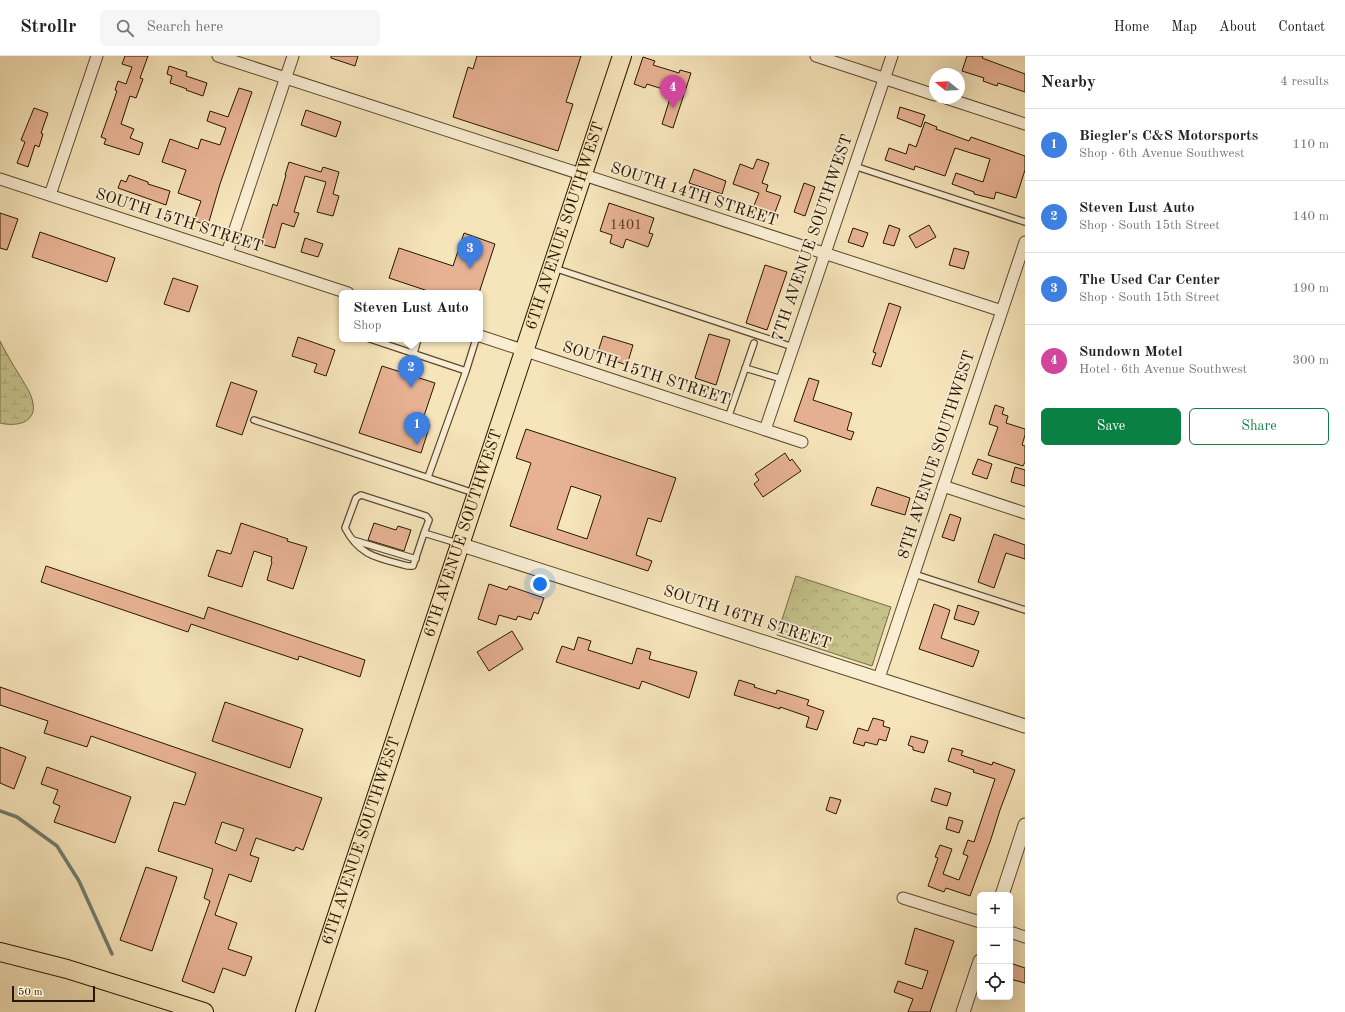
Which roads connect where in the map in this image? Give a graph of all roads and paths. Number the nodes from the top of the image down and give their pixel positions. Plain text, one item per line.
1 (97, 56) edge
2 (218, 56) edge
3 (293, 56) edge
4 (622, 56) edge
5 (816, 56) edge
6 (892, 56) edge
7 (884, 78) junction
8 (286, 79) junction
9 (929, 92) edge
10 (964, 104) edge
11 (1025, 124) edge
12 (854, 166) junction
13 (582, 175) junction
14 (0, 179) edge
15 (50, 195) junction
16 (1025, 222) edge
17 (1025, 242) edge
18 (227, 253) junction
19 (825, 254) junction
20 (551, 267) junction
21 (339, 290) edge
22 (1002, 311) junction
23 (483, 337) edge
24 (379, 342) edge
25 (417, 342) edge
26 (475, 342) edge
27 (754, 343) dead end
28 (793, 347) junction
29 (524, 350) junction
30 (414, 353) junction
31 (745, 368) junction
32 (466, 371) junction
33 (782, 379) junction
34 (728, 418) junction
35 (254, 420) dead end
36 (765, 430) junction
37 (802, 442) dead end
38 (428, 477) junction
39 (943, 486) junction
40 (476, 493) junction
41 (1025, 513) edge
42 (424, 533) junction
43 (350, 539) junction
44 (459, 544) junction
45 (416, 559) junction
46 (914, 574) junction
47 (1025, 610) edge
48 (879, 678) junction
49 (1025, 726) edge
50 (1025, 825) edge
51 (1003, 892) edge
52 (903, 898) dead end
53 (977, 921) edge
54 (1013, 933) edge
55 (1025, 937) edge
56 (0, 952) edge
57 (979, 964) edge
58 (204, 1012) edge
59 (305, 1012) edge
60 (963, 1012) edge

1 - 15 street
2 - 8 street, SOUTH 14TH STREET
3 - 8 street
4 - 13 highway, 6TH AVENUE SOUTHWEST
5 - 7 street
6 - 7 street, 7TH AVENUE SOUTHWEST
7 - 9 street
7 - 12 street, 7TH AVENUE SOUTHWEST
8 - 13 street, SOUTH 14TH STREET
8 - 18 street
10 - 11 street
12 - 16 lane
12 - 19 street, 7TH AVENUE SOUTHWEST
13 - 19 street, SOUTH 14TH STREET
13 - 20 highway, 6TH AVENUE SOUTHWEST
14 - 15 street, SOUTH 15TH STREET
15 - 18 street, SOUTH 15TH STREET
17 - 22 street, 8TH AVENUE SOUTHWEST
18 - 21 street, SOUTH 15TH STREET
19 - 22 street, SOUTH 14TH STREET
19 - 28 street, 7TH AVENUE SOUTHWEST
20 - 28 lane
20 - 29 highway, 6TH AVENUE SOUTHWEST
22 - 39 street, 8TH AVENUE SOUTHWEST
23 - 29 street, SOUTH 15TH STREET
24 - 30 lane
25 - 30 lane
26 - 32 lane
27 - 31 lane
28 - 33 street, 7TH AVENUE SOUTHWEST
29 - 34 street, SOUTH 15TH STREET
29 - 40 highway, 6TH AVENUE SOUTHWEST
30 - 32 lane
31 - 33 lane
31 - 34 lane
32 - 38 lane
33 - 36 street, 7TH AVENUE SOUTHWEST
34 - 36 street, SOUTH 15TH STREET
35 - 38 lane
36 - 37 street, SOUTH 15TH STREET
38 - 40 lane
39 - 41 street
39 - 46 street, 8TH AVENUE SOUTHWEST
40 - 44 highway, 6TH AVENUE SOUTHWEST
42 - 43 lane
42 - 44 lane
42 - 45 lane
43 - 45 lane
43 - 45 lane
44 - 48 street, SOUTH 16TH STREET
44 - 59 highway, 6TH AVENUE SOUTHWEST
46 - 47 lane
46 - 48 street, 8TH AVENUE SOUTHWEST
48 - 49 street, SOUTH 16TH STREET
50 - 51 street
52 - 53 street
54 - 55 street
56 - 58 highway
57 - 60 street

